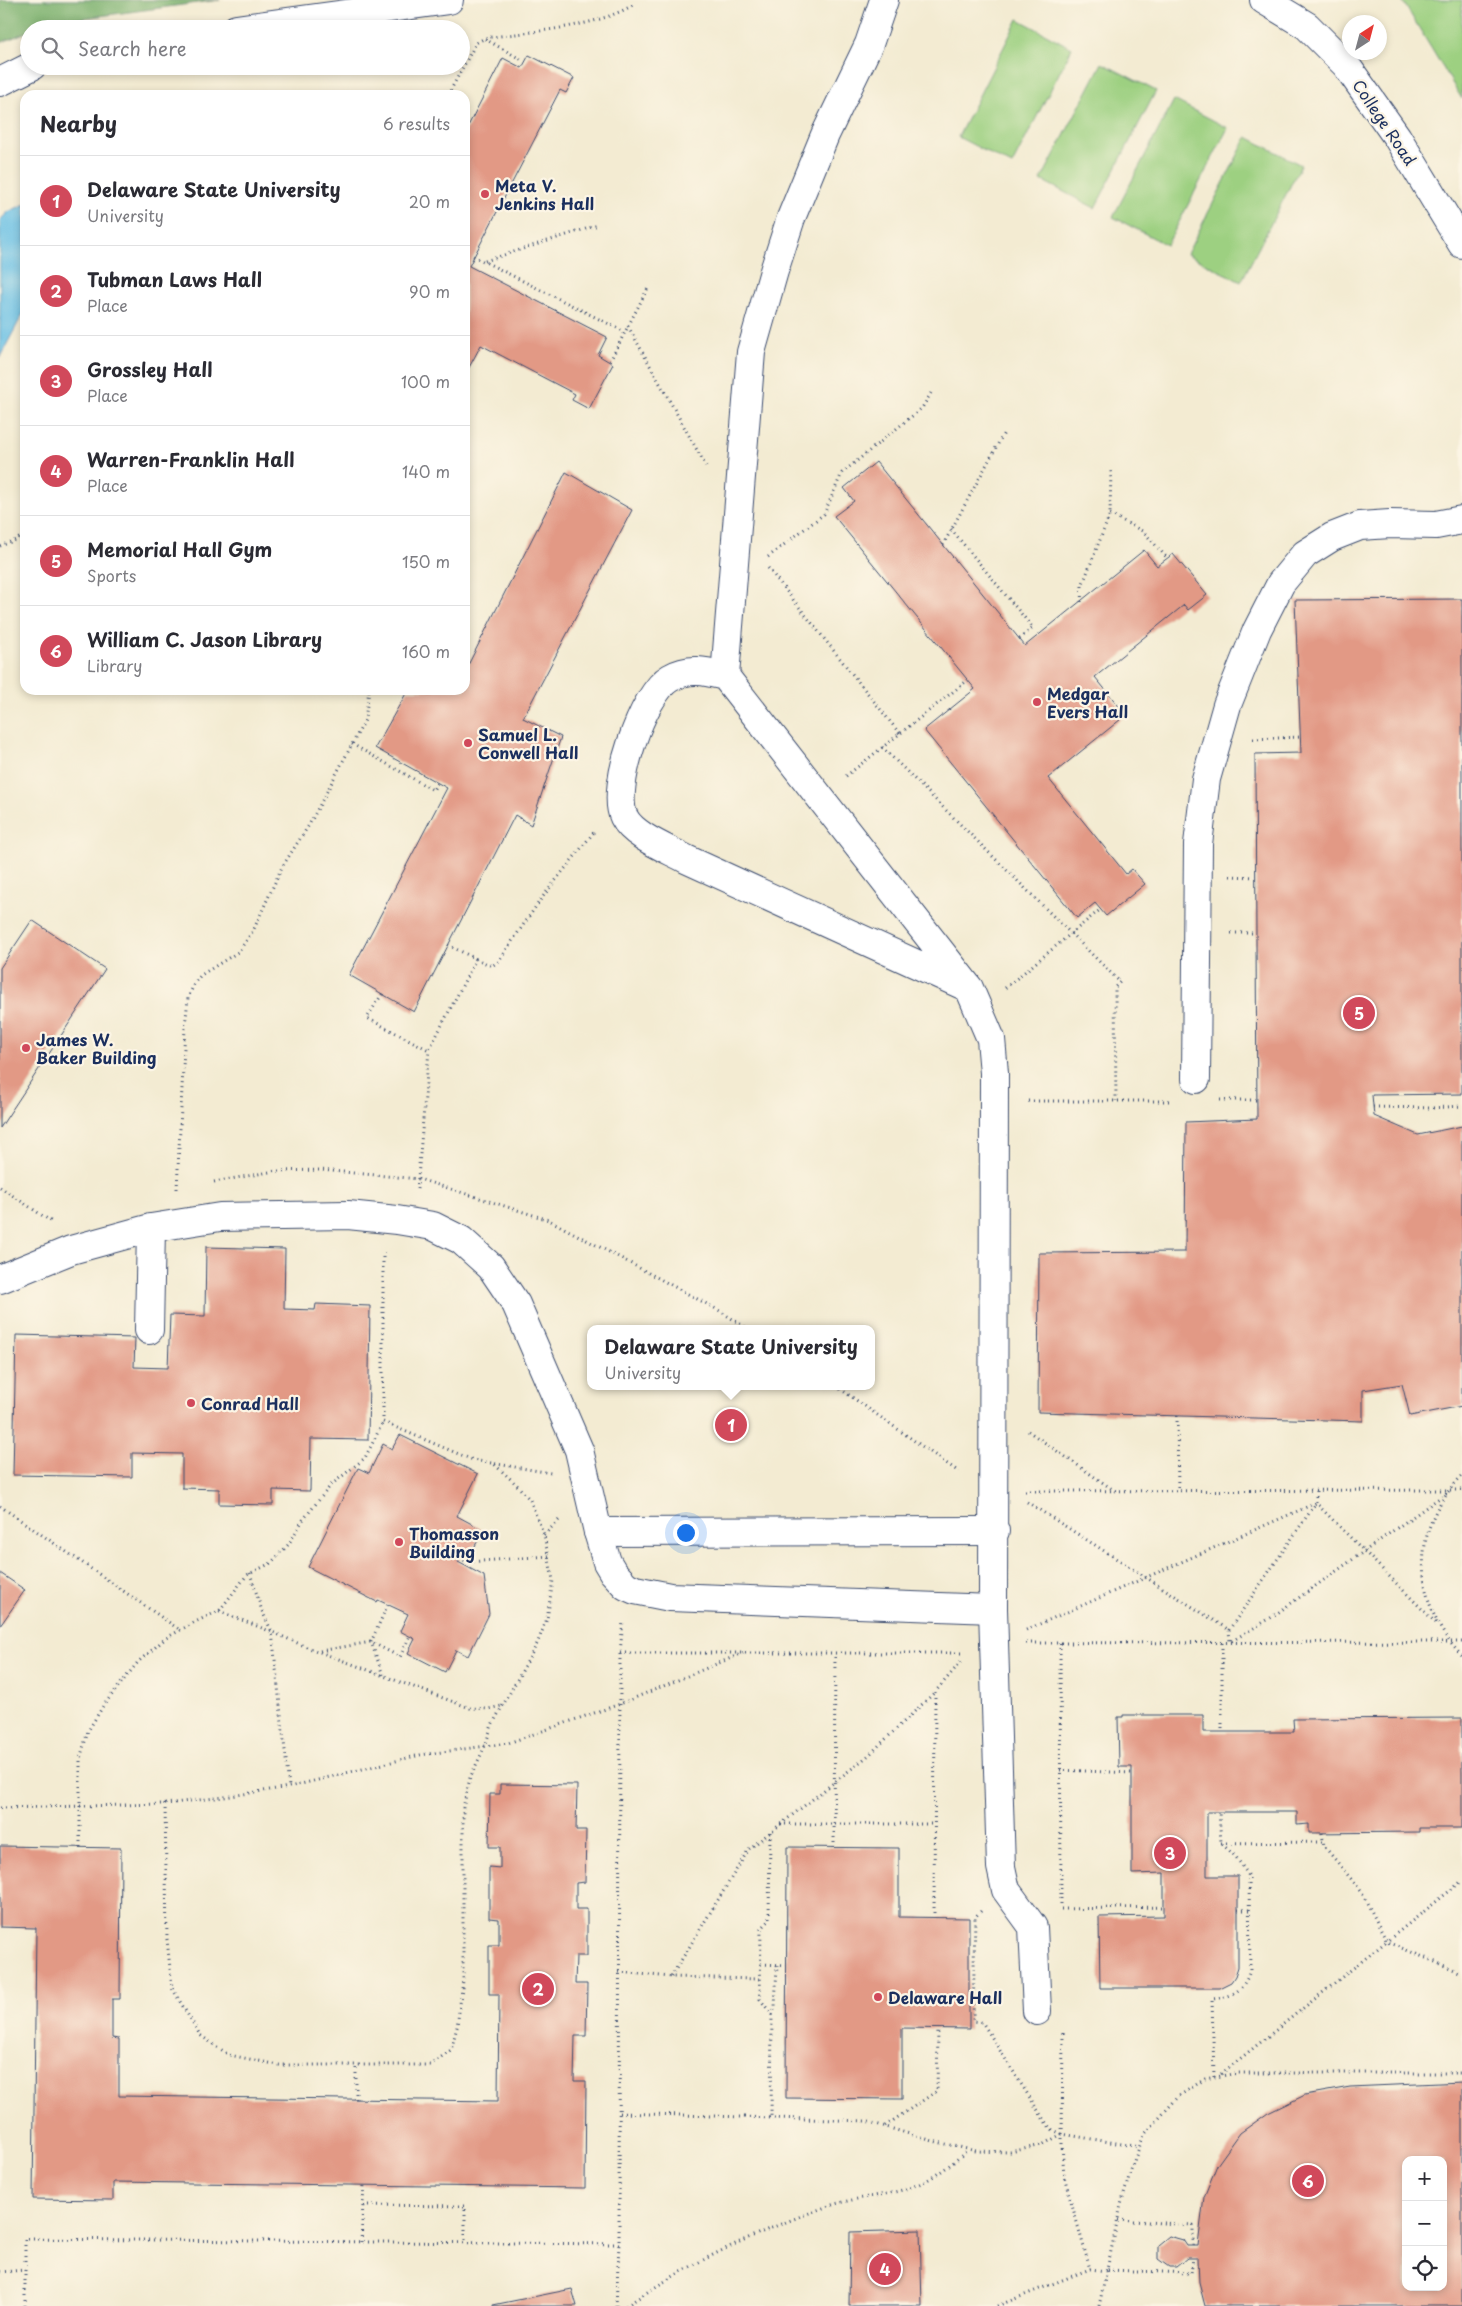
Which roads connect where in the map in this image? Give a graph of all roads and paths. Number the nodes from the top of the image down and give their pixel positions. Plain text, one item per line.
1 (449, 0) edge
2 (884, 0) edge
3 (1264, 0) edge
4 (633, 5) dead end
5 (302, 20) edge
6 (485, 38) junction
7 (470, 51) edge
8 (524, 61) dead end
9 (20, 72) edge
10 (458, 75) edge
11 (0, 82) edge
12 (450, 90) edge
13 (598, 225) dead end
14 (1462, 244) edge
15 (474, 256) dead end
16 (484, 262) junction
17 (648, 286) dead end
18 (628, 326) junction
19 (625, 332) junction
20 (610, 362) dead end
21 (931, 393) dead end
22 (1005, 431) dead end
23 (1111, 470) dead end
24 (710, 473) dead end
25 (1110, 514) junction
26 (1462, 520) edge
27 (951, 529) junction
28 (20, 537) edge
29 (942, 544) dead end
30 (0, 546) edge
31 (1167, 558) dead end
32 (1080, 602) dead end
33 (1019, 639) dead end
34 (725, 676) junction
35 (968, 680) dead end
36 (368, 695) edge
37 (900, 734) junction
38 (1300, 736) dead end
39 (1217, 741) junction
40 (352, 744) junction
41 (882, 748) junction
42 (437, 783) dead end
43 (820, 796) junction
44 (600, 825) dead end
45 (1101, 909) dead end
46 (1071, 934) junction
47 (448, 945) dead end
48 (476, 959) junction
49 (382, 994) dead end
50 (974, 999) junction
51 (429, 1050) junction
52 (1196, 1079) dead end
53 (1213, 1100) dead end
54 (1257, 1100) dead end
55 (1026, 1101) dead end
56 (1116, 1101) junction
57 (1176, 1101) dead end
58 (1462, 1106) edge
59 (1373, 1107) dead end
60 (0, 1188) edge
61 (177, 1189) dead end
62 (383, 1219) junction
63 (413, 1223) junction
64 (55, 1224) dead end
65 (151, 1228) junction
66 (0, 1279) edge
67 (148, 1330) dead end
68 (842, 1390) edge
69 (1177, 1416) dead end
70 (383, 1422) junction
71 (1021, 1426) dead end
72 (494, 1464) junction
73 (961, 1473) dead end
74 (555, 1474) dead end
75 (1462, 1476) edge
76 (1022, 1485) dead end
77 (1449, 1490) junction
78 (1462, 1490) edge
79 (1116, 1491) junction
80 (1178, 1491) junction
81 (1316, 1491) junction
82 (1022, 1498) dead end
83 (1316, 1503) junction
84 (0, 1506) edge
85 (994, 1531) junction
86 (598, 1532) junction
87 (1364, 1552) junction
88 (549, 1556) junction
89 (459, 1558) dead end
90 (250, 1573) junction
91 (1145, 1577) junction
92 (626, 1586) junction
93 (388, 1604) dead end
94 (993, 1609) junction
95 (219, 1611) junction
96 (1436, 1623) junction
97 (180, 1630) junction
98 (1229, 1630) junction
99 (1023, 1631) dead end
100 (272, 1632) junction
101 (410, 1636) dead end
102 (371, 1642) junction
103 (1230, 1642) junction
104 (1448, 1642) junction
105 (1462, 1642) edge
106 (1023, 1643) dead end
107 (1060, 1643) junction
108 (1222, 1643) junction
109 (319, 1652) junction
110 (620, 1653) junction
111 (744, 1653) junction
112 (835, 1653) junction
113 (1462, 1656) edge
114 (383, 1676) junction
115 (935, 1692) junction
116 (620, 1704) junction
117 (502, 1706) junction
118 (1222, 1732) dead end
119 (485, 1746) junction
120 (1060, 1770) junction
121 (1132, 1773) dead end
122 (833, 1784) junction
123 (289, 1787) junction
124 (165, 1804) junction
125 (80, 1806) junction
126 (0, 1808) edge
127 (1218, 1812) dead end
128 (780, 1824) junction
129 (834, 1824) junction
130 (934, 1824) junction
131 (770, 1832) junction
132 (1322, 1832) dead end
133 (1323, 1842) junction
134 (1221, 1843) junction
135 (80, 1847) dead end
136 (834, 1848) dead end
137 (1462, 1881) edge
138 (1164, 1907) dead end
139 (1238, 1910) dead end
140 (1250, 1910) junction
141 (934, 1918) dead end
142 (1387, 1942) junction
143 (760, 1964) junction
144 (777, 1965) junction
145 (786, 1965) dead end
146 (619, 1972) junction
147 (1462, 1973) edge
148 (671, 1977) junction
149 (760, 1979) junction
150 (1037, 2011) joint
151 (772, 2015) junction
152 (938, 2029) dead end
153 (356, 2065) junction
154 (1462, 2073) edge
155 (1219, 2076) junction
156 (1214, 2077) junction
157 (356, 2099) dead end
158 (619, 2113) junction
159 (771, 2118) junction
160 (884, 2126) junction
161 (1062, 2134) junction
162 (969, 2150) junction
163 (364, 2185) dead end
164 (363, 2205) junction
165 (1118, 2220) junction
166 (361, 2242) junction
167 (465, 2242) junction
168 (618, 2244) junction
169 (1193, 2246) dead end
170 (1193, 2258) dead end
171 (1090, 2269) junction
172 (25, 2270) junction
173 (1107, 2270) junction
174 (0, 2272) edge
175 (25, 2306) edge
176 (616, 2306) edge
177 (626, 2306) edge
178 (997, 2306) edge
179 (1099, 2306) edge

1 - 5 street
2 - 34 street
3 - 14 street, College Road
4 - 6 path
6 - 7 path
6 - 8 path
9 - 11 street
10 - 12 path
13 - 16 path
15 - 16 path
16 - 19 path
17 - 18 path
18 - 19 path
18 - 24 path
19 - 20 path
21 - 37 path
22 - 27 path
23 - 25 path
25 - 31 path
25 - 32 path
26 - 39 street
27 - 29 path
27 - 33 path
28 - 30 path
34 - 43 street
34 - 50 street
35 - 37 path
36 - 40 path
37 - 41 path
38 - 39 path
39 - 52 street
40 - 42 path
40 - 61 path
41 - 43 path
41 - 46 path
43 - 50 street
44 - 48 path
45 - 46 path
46 - 50 path
46 - 56 path
47 - 48 path
48 - 51 path
49 - 51 path
50 - 85 street
51 - 63 path
53 - 54 path
55 - 56 path
56 - 57 path
58 - 59 path
60 - 64 path
62 - 63 street
62 - 65 street
62 - 70 path
63 - 86 street
65 - 66 street
65 - 67 street
68 - 73 path
69 - 80 path
70 - 72 path
70 - 90 path
71 - 79 path
72 - 74 path
72 - 88 path
75 - 77 path
76 - 79 path
77 - 78 path
77 - 81 path
77 - 87 path
77 - 96 path
79 - 80 path
80 - 81 path
81 - 83 path
82 - 91 path
83 - 87 path
83 - 91 path
83 - 98 path
84 - 97 path
85 - 86 street
85 - 94 street
86 - 92 street
87 - 96 path
87 - 103 path
88 - 89 path
88 - 117 path
90 - 95 path
90 - 100 path
91 - 98 path
91 - 99 path
92 - 94 street
92 - 110 path
93 - 102 path
94 - 150 street
95 - 97 path
95 - 100 path
96 - 104 path
97 - 125 path
98 - 103 path
100 - 109 path
100 - 123 path
101 - 102 path
102 - 109 path
102 - 114 path
103 - 104 path
103 - 108 path
104 - 105 path
104 - 113 path
106 - 107 path
107 - 108 path
107 - 120 path
108 - 118 path
109 - 114 path
110 - 111 path
110 - 116 path
111 - 112 path
111 - 116 path
112 - 115 path
112 - 122 path
114 - 117 path
115 - 122 path
115 - 130 path
116 - 119 path
116 - 146 path
117 - 119 path
119 - 123 path
119 - 153 path
120 - 121 path
120 - 138 path
122 - 128 path
122 - 129 path
123 - 124 path
124 - 125 path
124 - 153 path
125 - 126 path
125 - 135 path
127 - 134 path
128 - 129 path
128 - 131 path
129 - 130 path
129 - 136 path
130 - 141 path
131 - 143 path
131 - 148 path
132 - 133 path
133 - 134 path
133 - 142 path
134 - 140 path
137 - 142 path
139 - 140 path
140 - 156 path
142 - 147 path
142 - 155 path
143 - 144 path
143 - 149 path
144 - 145 path
144 - 151 path
146 - 148 path
146 - 158 path
148 - 149 path
149 - 151 path
150 - 161 path
151 - 159 path
152 - 160 path
153 - 157 path
154 - 155 path
155 - 156 path
156 - 165 path
158 - 159 path
158 - 168 path
159 - 160 path
160 - 162 path
161 - 162 path
161 - 171 path
162 - 177 path
163 - 164 path
164 - 166 path
164 - 167 path
165 - 169 path
165 - 173 path
166 - 167 path
166 - 172 path
167 - 168 path
168 - 176 path
170 - 173 path
171 - 173 path
171 - 178 path
172 - 174 path
172 - 175 path
173 - 179 path

